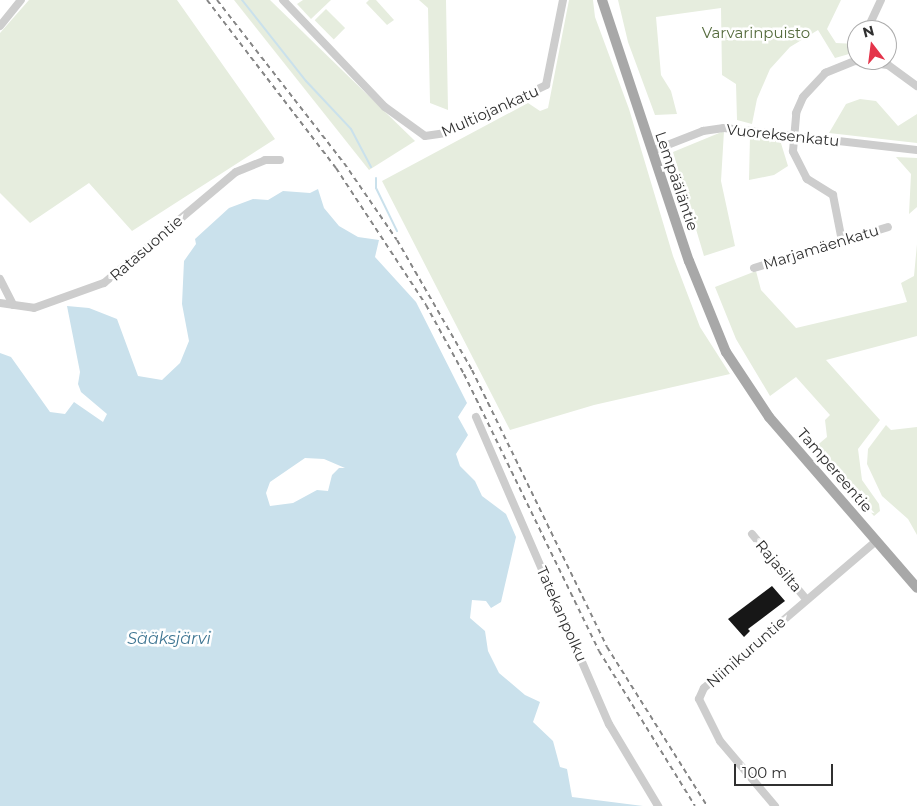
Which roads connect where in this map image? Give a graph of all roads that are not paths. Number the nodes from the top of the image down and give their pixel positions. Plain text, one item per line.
1 (21, 0) edge
2 (283, 0) edge
3 (563, 0) edge
4 (602, 0) edge
5 (881, 0) edge
6 (872, 20) edge
7 (0, 26) edge
8 (847, 64) edge
9 (895, 70) edge
10 (917, 86) edge
11 (792, 135) junction
12 (917, 150) edge
13 (652, 151) junction
14 (280, 160) dead end
15 (888, 227) dead end
16 (842, 241) junction
17 (754, 268) dead end
18 (0, 279) edge
19 (0, 303) edge
20 (13, 305) junction
21 (734, 368) joint
22 (476, 417) dead end
23 (752, 534) dead end
24 (876, 541) junction
25 (917, 588) edge
26 (806, 599) junction
27 (658, 806) edge
28 (775, 806) edge

1 - 7 street
2 - 3 street, Multiojankatu
4 - 13 main road, Lempääläntie
5 - 6 street
8 - 11 street
9 - 10 street
11 - 12 street, Vuoreksenkatu
11 - 13 street, Vuoreksenkatu
11 - 16 street
13 - 21 main road, Lempääläntie
14 - 20 street, Ratasuontie
15 - 16 street, Marjamäenkatu
16 - 17 street, Marjamäenkatu
18 - 20 street
19 - 20 street, Ratasuontie
21 - 24 main road, Tampereentie
22 - 27 street, Tatekanpolku
23 - 26 street, Rajasilta
24 - 25 main road, Tampereentie
24 - 26 street, Niinikuruntie
26 - 28 street, Niinikuruntie

